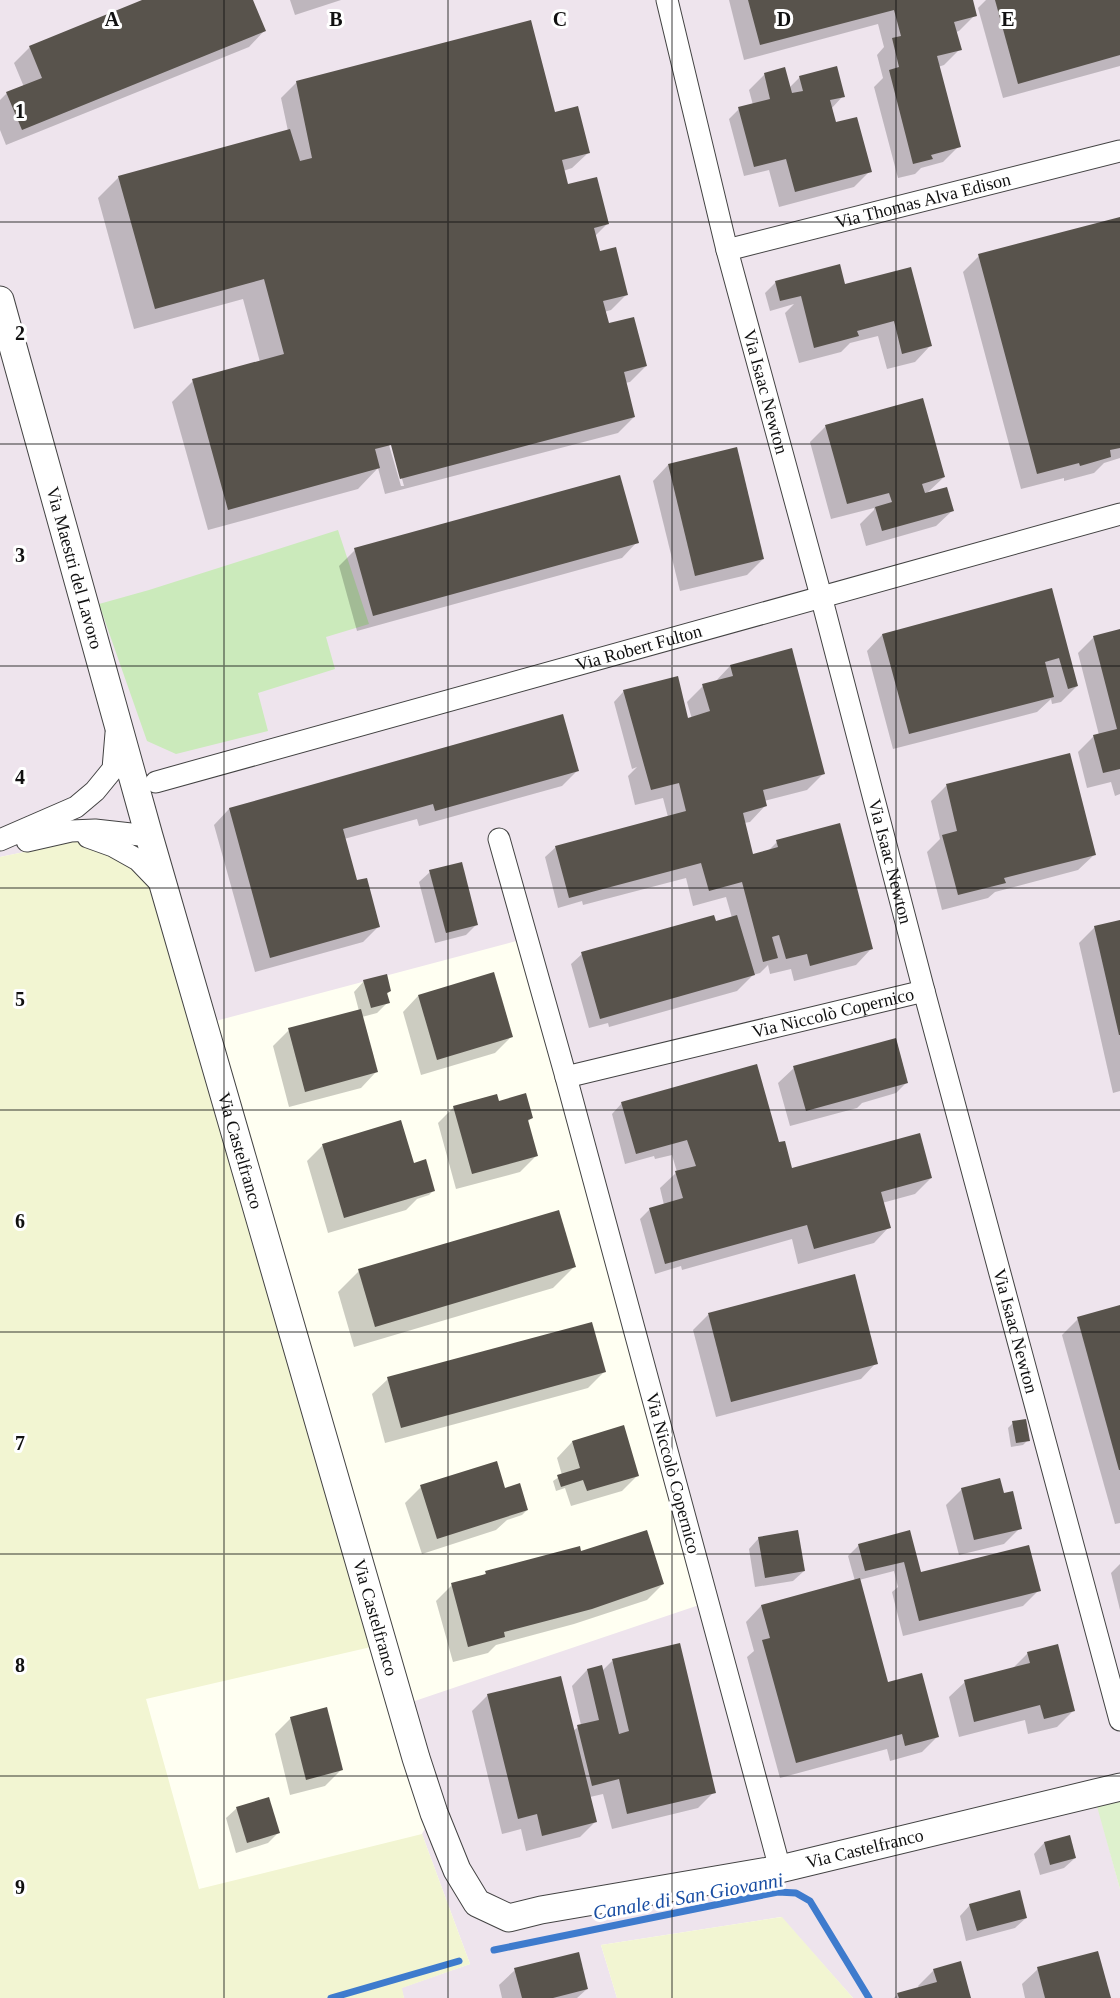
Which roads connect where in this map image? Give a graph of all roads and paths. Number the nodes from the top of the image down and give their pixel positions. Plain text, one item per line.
1 (666, 0) edge
2 (1120, 151) edge
3 (727, 250) junction
4 (0, 300) edge
5 (1120, 514) edge
6 (821, 596) junction
7 (115, 711) junction
8 (156, 782) dead end
9 (71, 831) junction
10 (149, 836) junction
11 (499, 839) dead end
12 (0, 840) edge
13 (0, 849) edge
14 (164, 887) junction
15 (924, 992) junction
16 (566, 1077) junction
17 (1120, 1720) edge
18 (1120, 1787) edge
19 (780, 1869) junction

1 - 3 street, Via Isaac Newton
2 - 3 street, Via Thomas Alva Edison
3 - 6 street, Via Isaac Newton
4 - 7 street, Via Maestri del Lavoro
5 - 6 street, Via Robert Fulton
6 - 8 street, Via Robert Fulton
6 - 15 street, Via Isaac Newton
7 - 10 street, Via Maestri del Lavoro
7 - 12 street
9 - 10 street
9 - 13 street
9 - 14 street
10 - 14 street, Via Castelfranco
11 - 16 street, Via Niccolò Copernico
14 - 19 street, Via Castelfranco
15 - 16 street, Via Niccolò Copernico
15 - 17 street, Via Isaac Newton
16 - 19 street, Via Niccolò Copernico
18 - 19 street, Via Castelfranco

